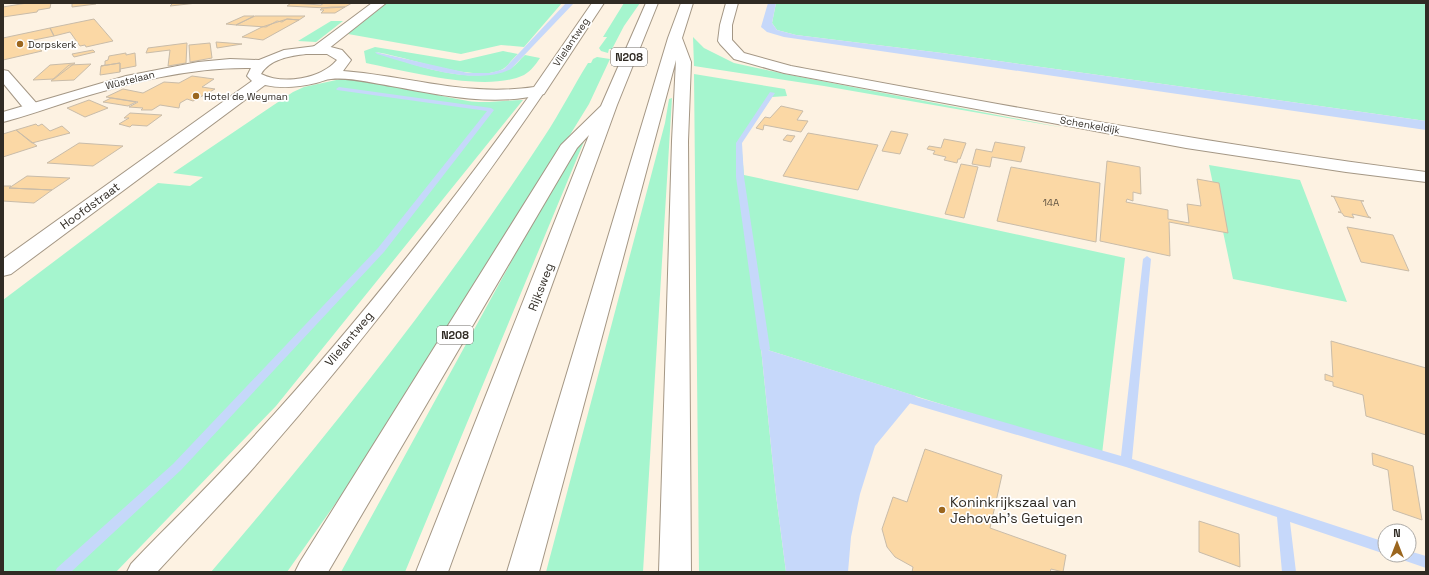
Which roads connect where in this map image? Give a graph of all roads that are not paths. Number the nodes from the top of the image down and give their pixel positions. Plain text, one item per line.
1 (380, 3) edge
2 (598, 3) edge
3 (652, 3) edge
4 (687, 3) edge
5 (732, 3) edge
6 (675, 38) junction
7 (318, 50) junction
8 (343, 63) junction
9 (262, 64) junction
10 (3, 74) edge
11 (328, 74) junction
12 (263, 80) junction
13 (284, 83) junction
14 (542, 86) junction
15 (609, 105) junction
16 (32, 108) junction
17 (3, 117) edge
18 (176, 144) junction
19 (1426, 177) edge
20 (3, 268) edge
21 (140, 572) edge
22 (311, 572) edge
23 (432, 572) edge
24 (523, 572) edge
25 (675, 572) edge

1 - 7 main road
2 - 14 main road, Vlielantweg
3 - 15 main road, Rijksweg / N208
4 - 6 main road
5 - 19 main road, Schenkeldijk
6 - 24 main road
6 - 25 main road
7 - 8 main road
7 - 9 main road
8 - 11 main road
8 - 14 main road
9 - 12 main road
9 - 16 main road, Wüstelaan
10 - 16 main road
11 - 13 main road
11 - 14 main road
12 - 13 main road
12 - 18 main road, Hoofdstraat
13 - 18 main road, Hoofdstraat
14 - 21 lane, Vlielantweg
15 - 22 main road, N208
15 - 23 main road, Rijksweg / N208
16 - 17 main road, Wüstelaan
18 - 20 main road, Hoofdstraat

